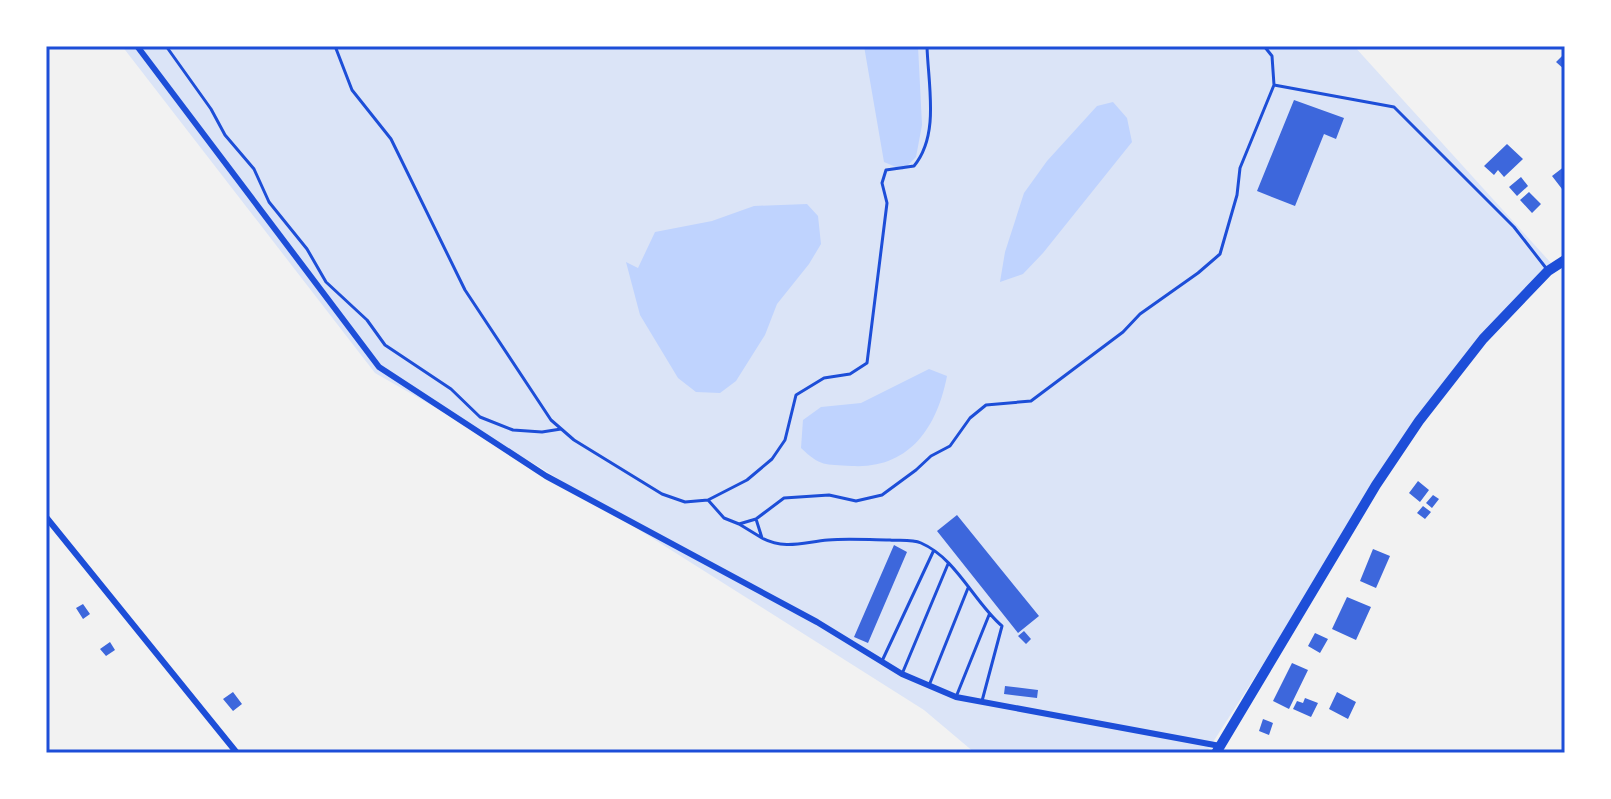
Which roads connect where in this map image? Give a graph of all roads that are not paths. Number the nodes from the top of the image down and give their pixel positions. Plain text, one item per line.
1 (137, 46) edge
2 (166, 46) edge
3 (335, 46) edge
4 (927, 46) edge
5 (1264, 46) edge
6 (1274, 85) junction
7 (1565, 260) edge
8 (1548, 271) junction
9 (563, 429) junction
10 (708, 500) junction
11 (46, 517) edge
12 (756, 519) junction
13 (739, 524) junction
14 (762, 538) junction
15 (934, 551) junction
16 (948, 564) junction
17 (968, 588) junction
18 (989, 615) junction
19 (882, 661) junction
20 (902, 674) junction
21 (928, 687) junction
22 (956, 697) junction
23 (982, 701) junction
24 (1218, 750) edge
25 (237, 753) edge

1 - 19 street
2 - 9 lane
3 - 9 lane
4 - 10 lane
5 - 6 lane
6 - 8 lane
6 - 12 lane
7 - 8 main road
8 - 24 main road
9 - 10 lane
10 - 13 lane
11 - 25 street
12 - 13 lane
12 - 14 lane
13 - 14 lane
14 - 15 lane
15 - 16 lane
15 - 19 lane
16 - 17 lane
16 - 20 lane
17 - 18 lane
17 - 21 lane
18 - 22 lane
18 - 23 lane
19 - 20 street
20 - 21 street
21 - 22 street
22 - 23 street
23 - 24 street

